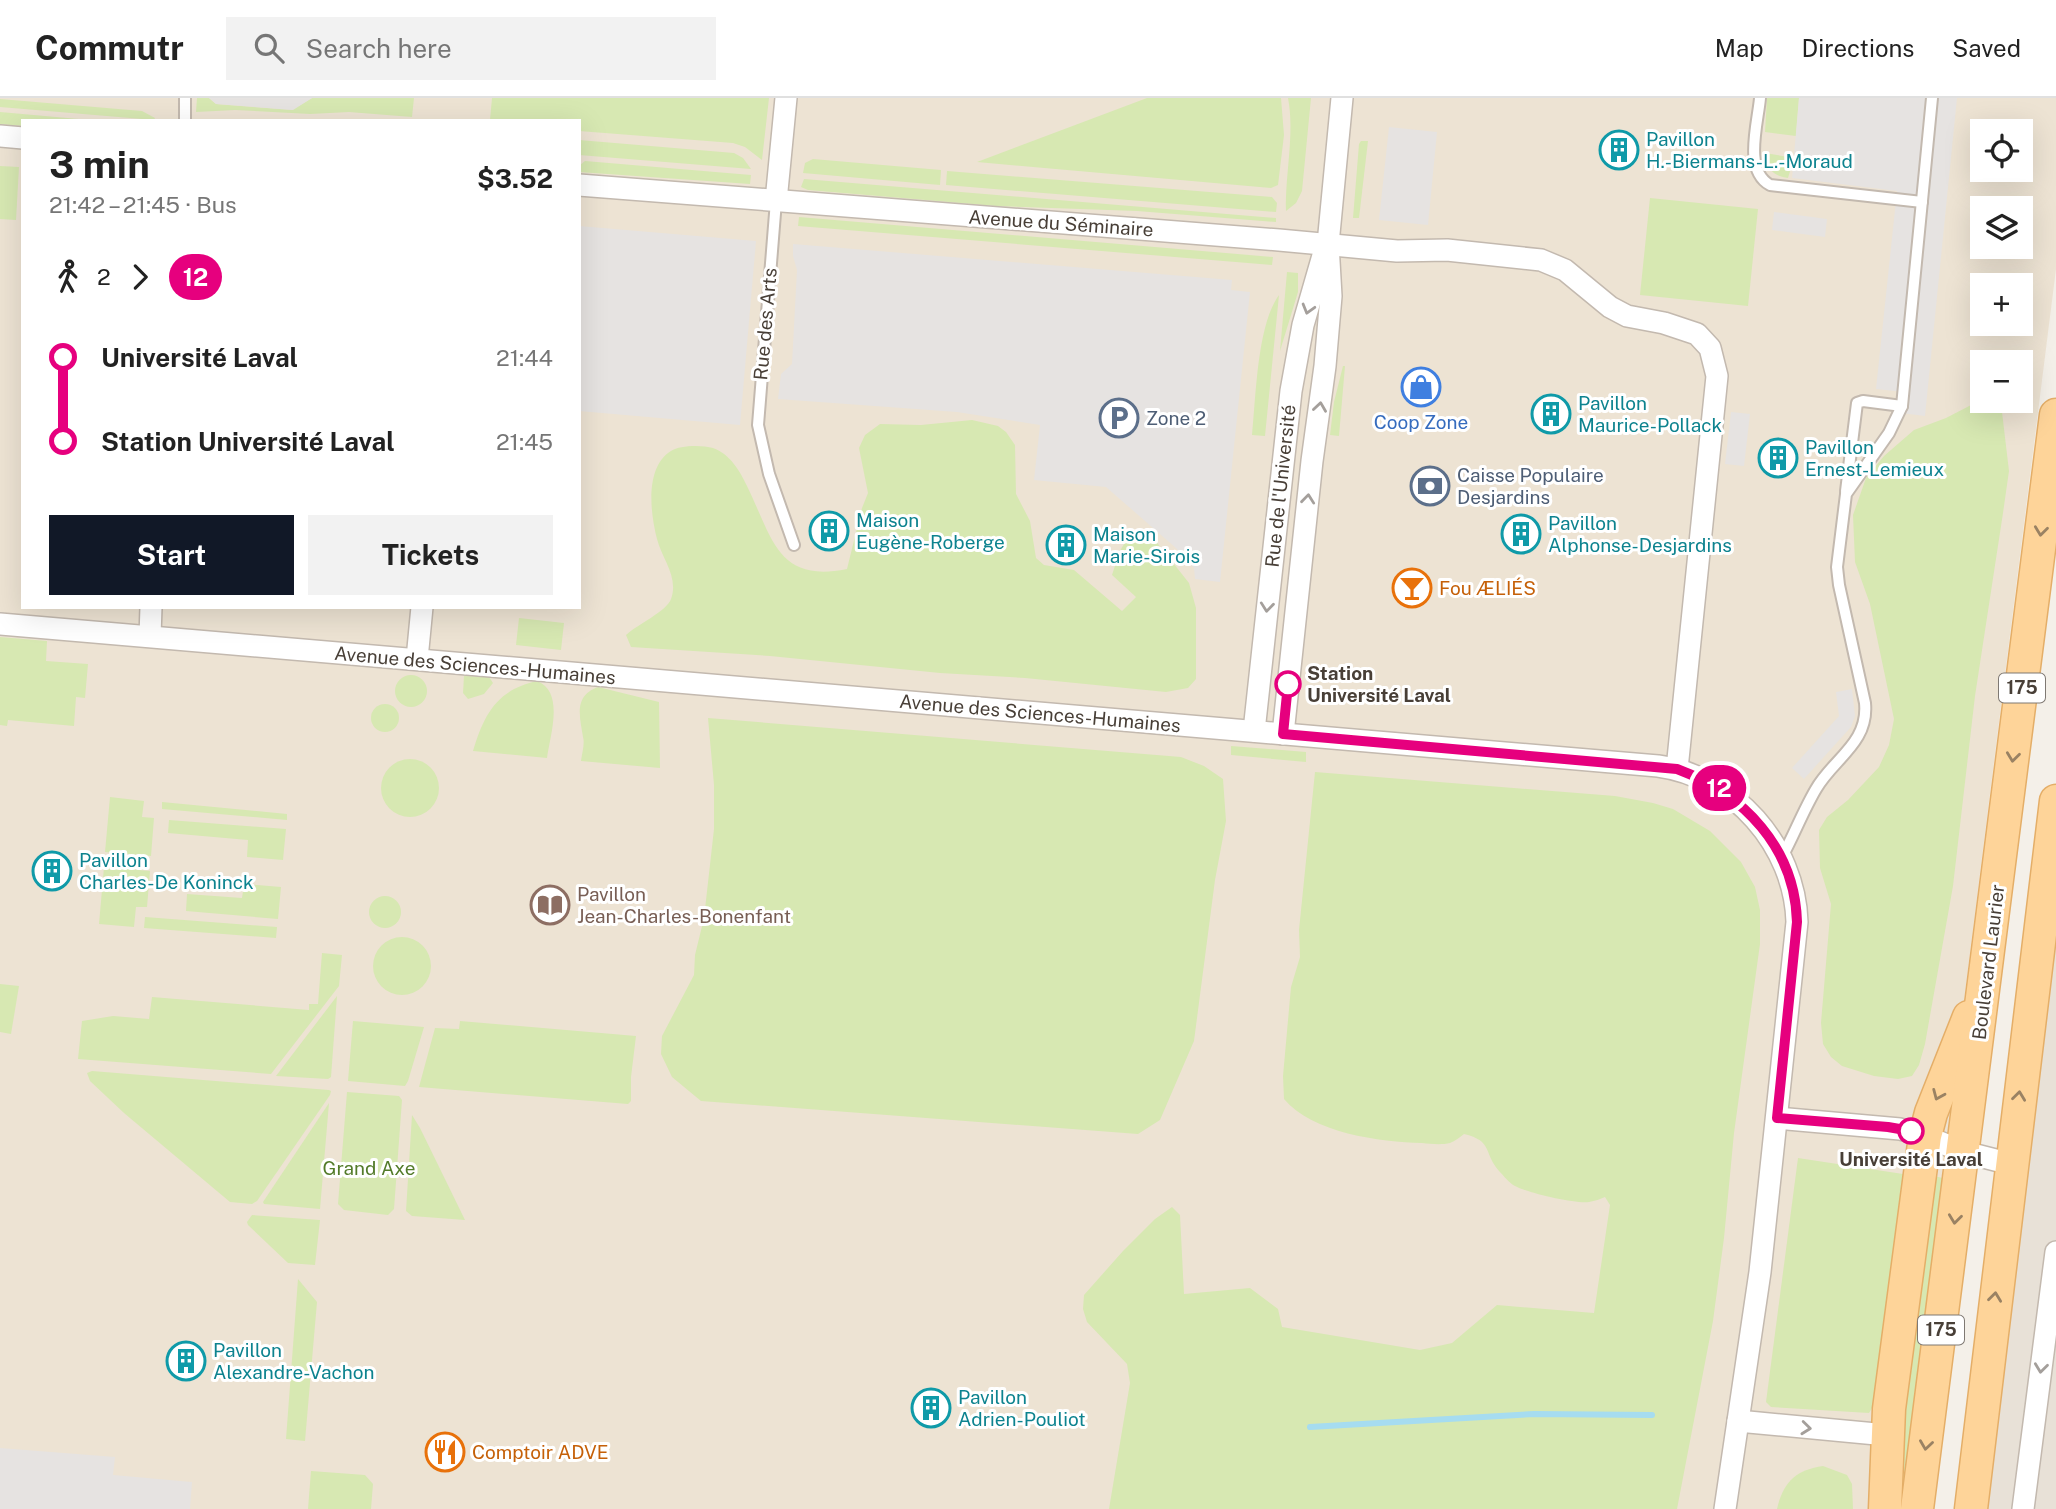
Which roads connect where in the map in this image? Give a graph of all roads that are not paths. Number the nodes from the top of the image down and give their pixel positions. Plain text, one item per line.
1 (185, 98) edge
2 (786, 98) edge
3 (1342, 98) edge
4 (1760, 98) edge
5 (1932, 98) edge
6 (185, 119) edge
7 (0, 136) edge
8 (21, 138) edge
9 (581, 186) edge
10 (785, 202) junction
11 (1922, 202) junction
12 (1328, 244) junction
13 (1902, 406) junction
14 (2056, 415) edge
15 (1846, 494) junction
16 (794, 545) dead end
17 (151, 609) edge
18 (422, 609) edge
19 (0, 624) edge
20 (150, 636) junction
21 (417, 659) junction
22 (1254, 731) junction
23 (1283, 734) junction
24 (1677, 769) junction
25 (2056, 801) edge
26 (1782, 857) junction
27 (1988, 962) junction
28 (1777, 1118) junction
29 (1925, 1136) junction
30 (1964, 1152) junction
31 (2011, 1164) junction
32 (2056, 1252) edge
33 (2052, 1304) edge
34 (1738, 1421) junction
35 (1887, 1435) junction
36 (1725, 1509) edge
37 (1885, 1509) edge
38 (1917, 1509) edge
39 (1971, 1509) edge
40 (2023, 1509) edge

1 - 6 lane
2 - 10 street, Rue des Arts
3 - 12 street, Rue de l'Université
4 - 11 lane
5 - 11 lane
7 - 8 street
9 - 10 street, Avenue du Séminaire
10 - 12 street, Avenue du Séminaire
10 - 16 lane, Rue des Arts
11 - 13 lane
12 -> 22 street, Rue de l'Université
23 -> 12 street, Rue de l'Université
12 - 24 street, Avenue du Séminaire
13 - 15 lane
13 - 15 lane
14 -> 27 main road, Boulevard Laurier / 175
15 - 26 lane
17 - 20 street
18 - 21 street
19 - 20 street, Avenue des Sciences-Humaines
20 - 21 street, Avenue des Sciences-Humaines
21 - 22 street, Avenue des Sciences-Humaines
22 - 23 street, Avenue des Sciences-Humaines
23 - 24 street, Avenue des Sciences-Humaines
24 - 26 street, Avenue des Sciences-Humaines
31 -> 25 main road, 175
26 - 28 street, Avenue des Sciences-Humaines
27 -> 29 main road
27 - 30 main road, Boulevard Laurier / 175
28 - 29 street
28 - 34 street, Avenue des Sciences-Humaines
29 - 30 street
29 - 35 main road
30 - 31 street
30 -> 38 main road, Boulevard Laurier / 175
39 -> 31 main road, 175
32 - 33 street
33 -> 40 street
34 -> 35 street
34 - 36 street, Avenue des Sciences-Humaines
35 - 37 main road

